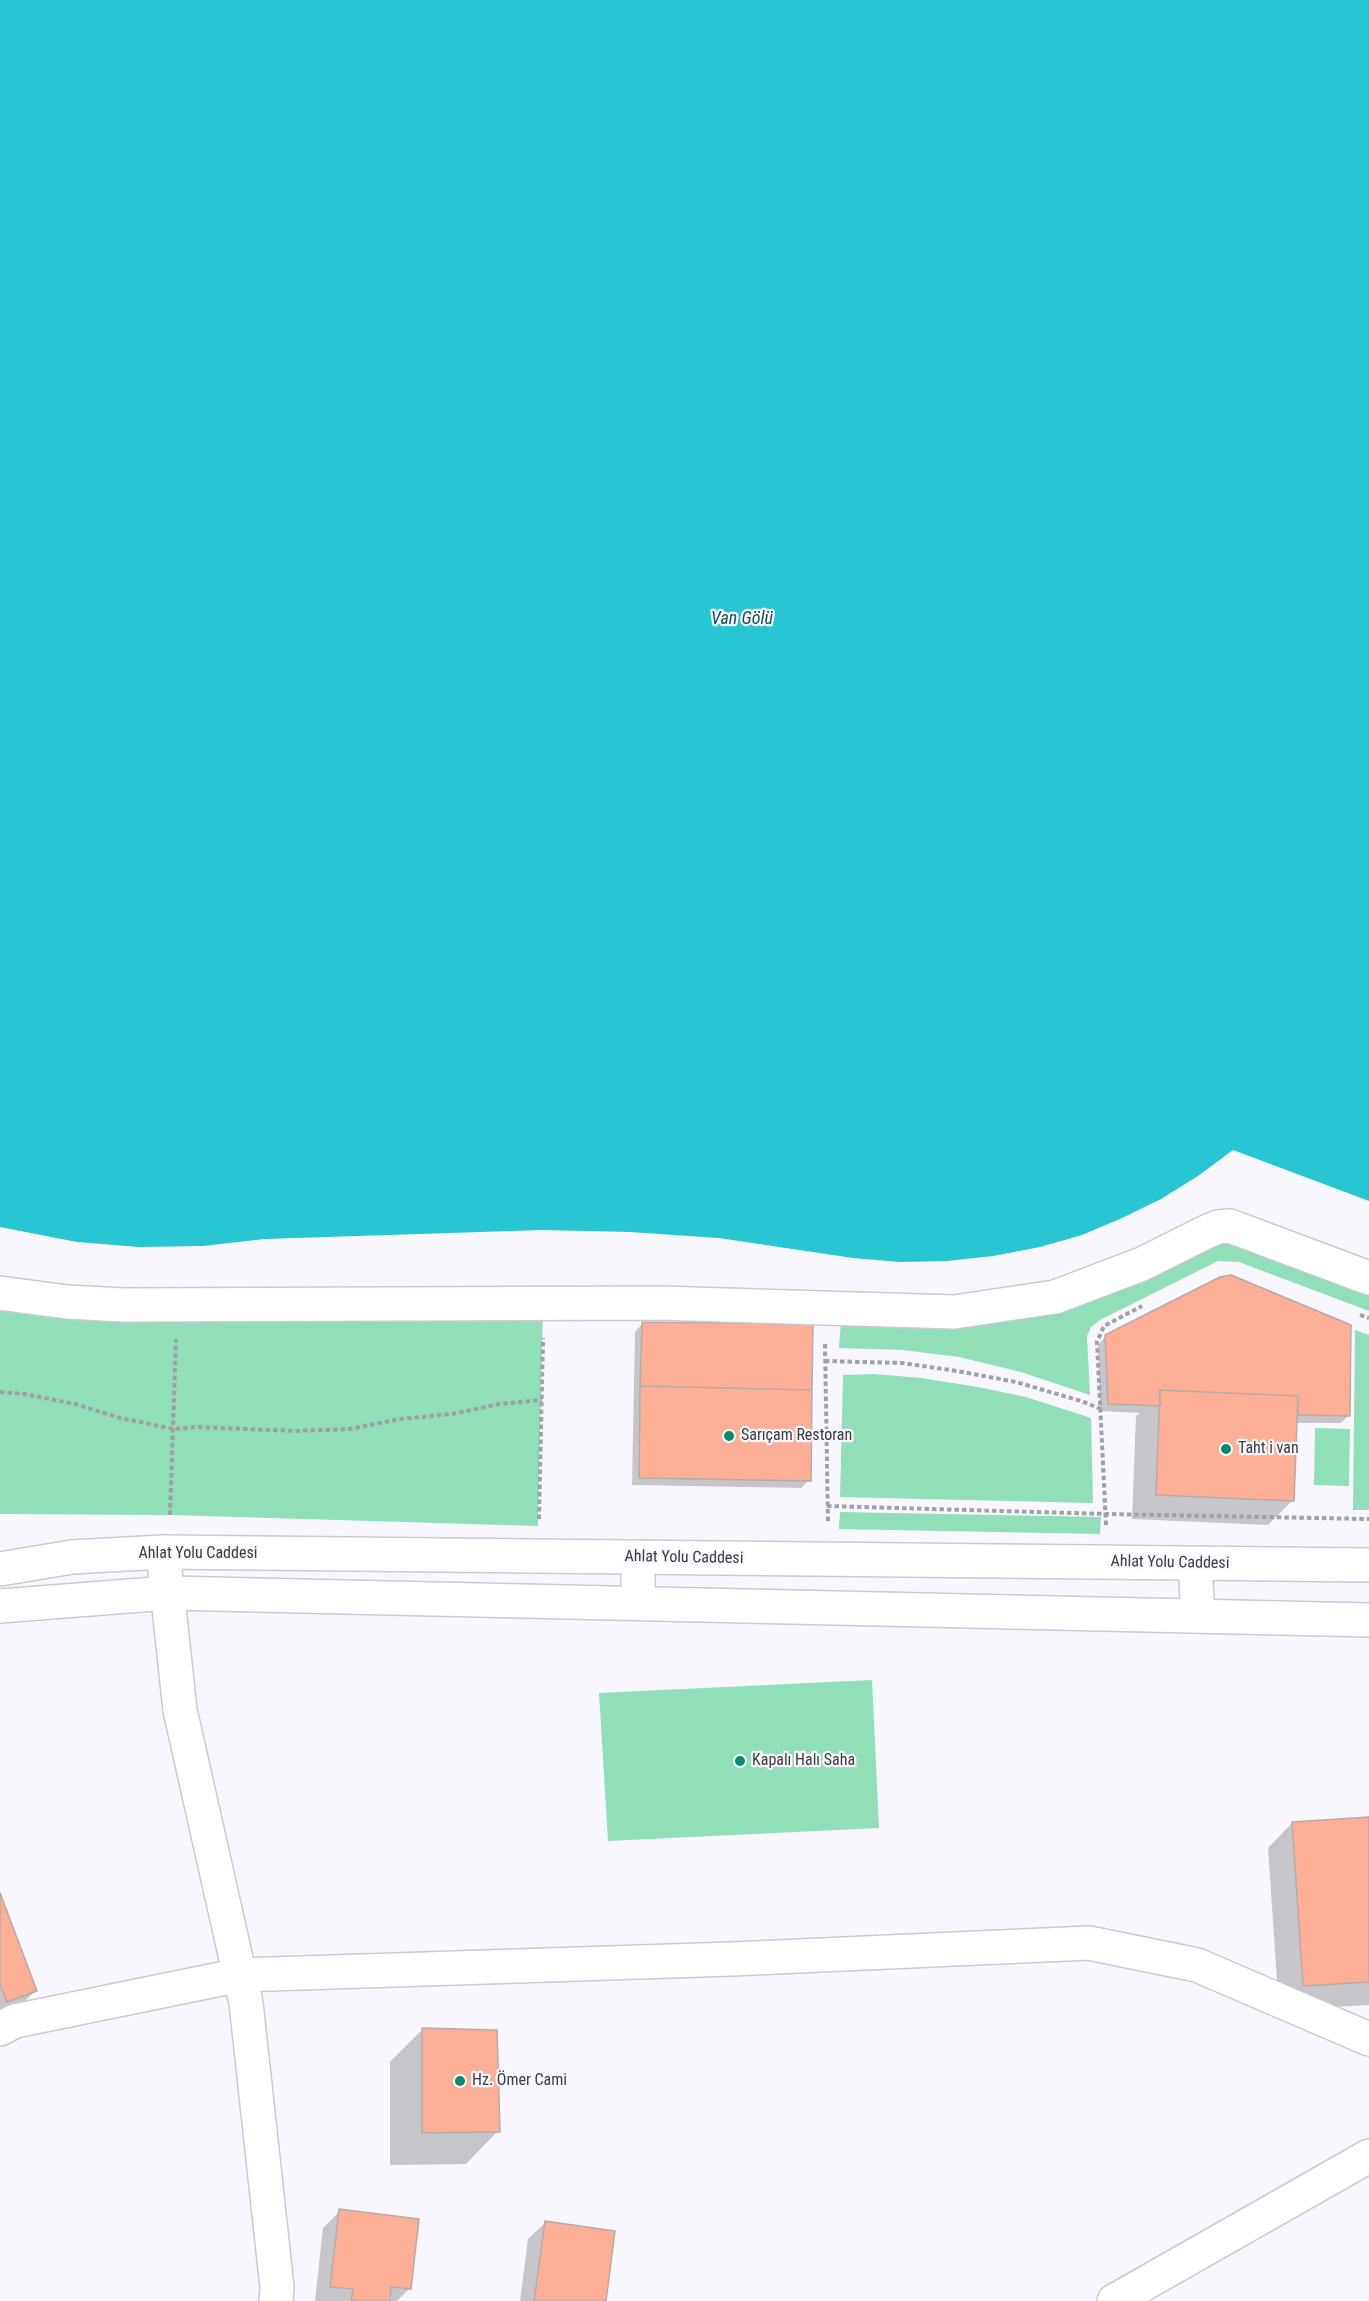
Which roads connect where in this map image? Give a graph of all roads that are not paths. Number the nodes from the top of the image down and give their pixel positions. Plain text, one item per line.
1 (1369, 1278) edge
2 (0, 1293) edge
3 (163, 1552) junction
4 (638, 1557) junction
5 (1195, 1563) junction
6 (1369, 1565) edge
7 (0, 1569) edge
8 (167, 1593) junction
9 (638, 1603) junction
10 (0, 1606) edge
11 (1198, 1616) junction
12 (1369, 1620) edge
13 (240, 1975) junction
14 (0, 2029) edge
15 (1369, 2038) edge
16 (1369, 2156) edge
17 (276, 2301) edge
18 (1114, 2301) edge

1 - 2 street
3 - 4 street, Ahlat Yolu Caddesi
3 - 7 street, Ahlat Yolu Caddesi
3 - 8 street
4 - 5 street, Ahlat Yolu Caddesi
4 - 9 street
5 - 6 street, Ahlat Yolu Caddesi
5 - 11 street
8 - 9 street
8 - 10 street
8 - 13 street
9 - 11 street
11 - 12 street
13 - 14 street
13 - 15 street
13 - 17 street
16 - 18 street

